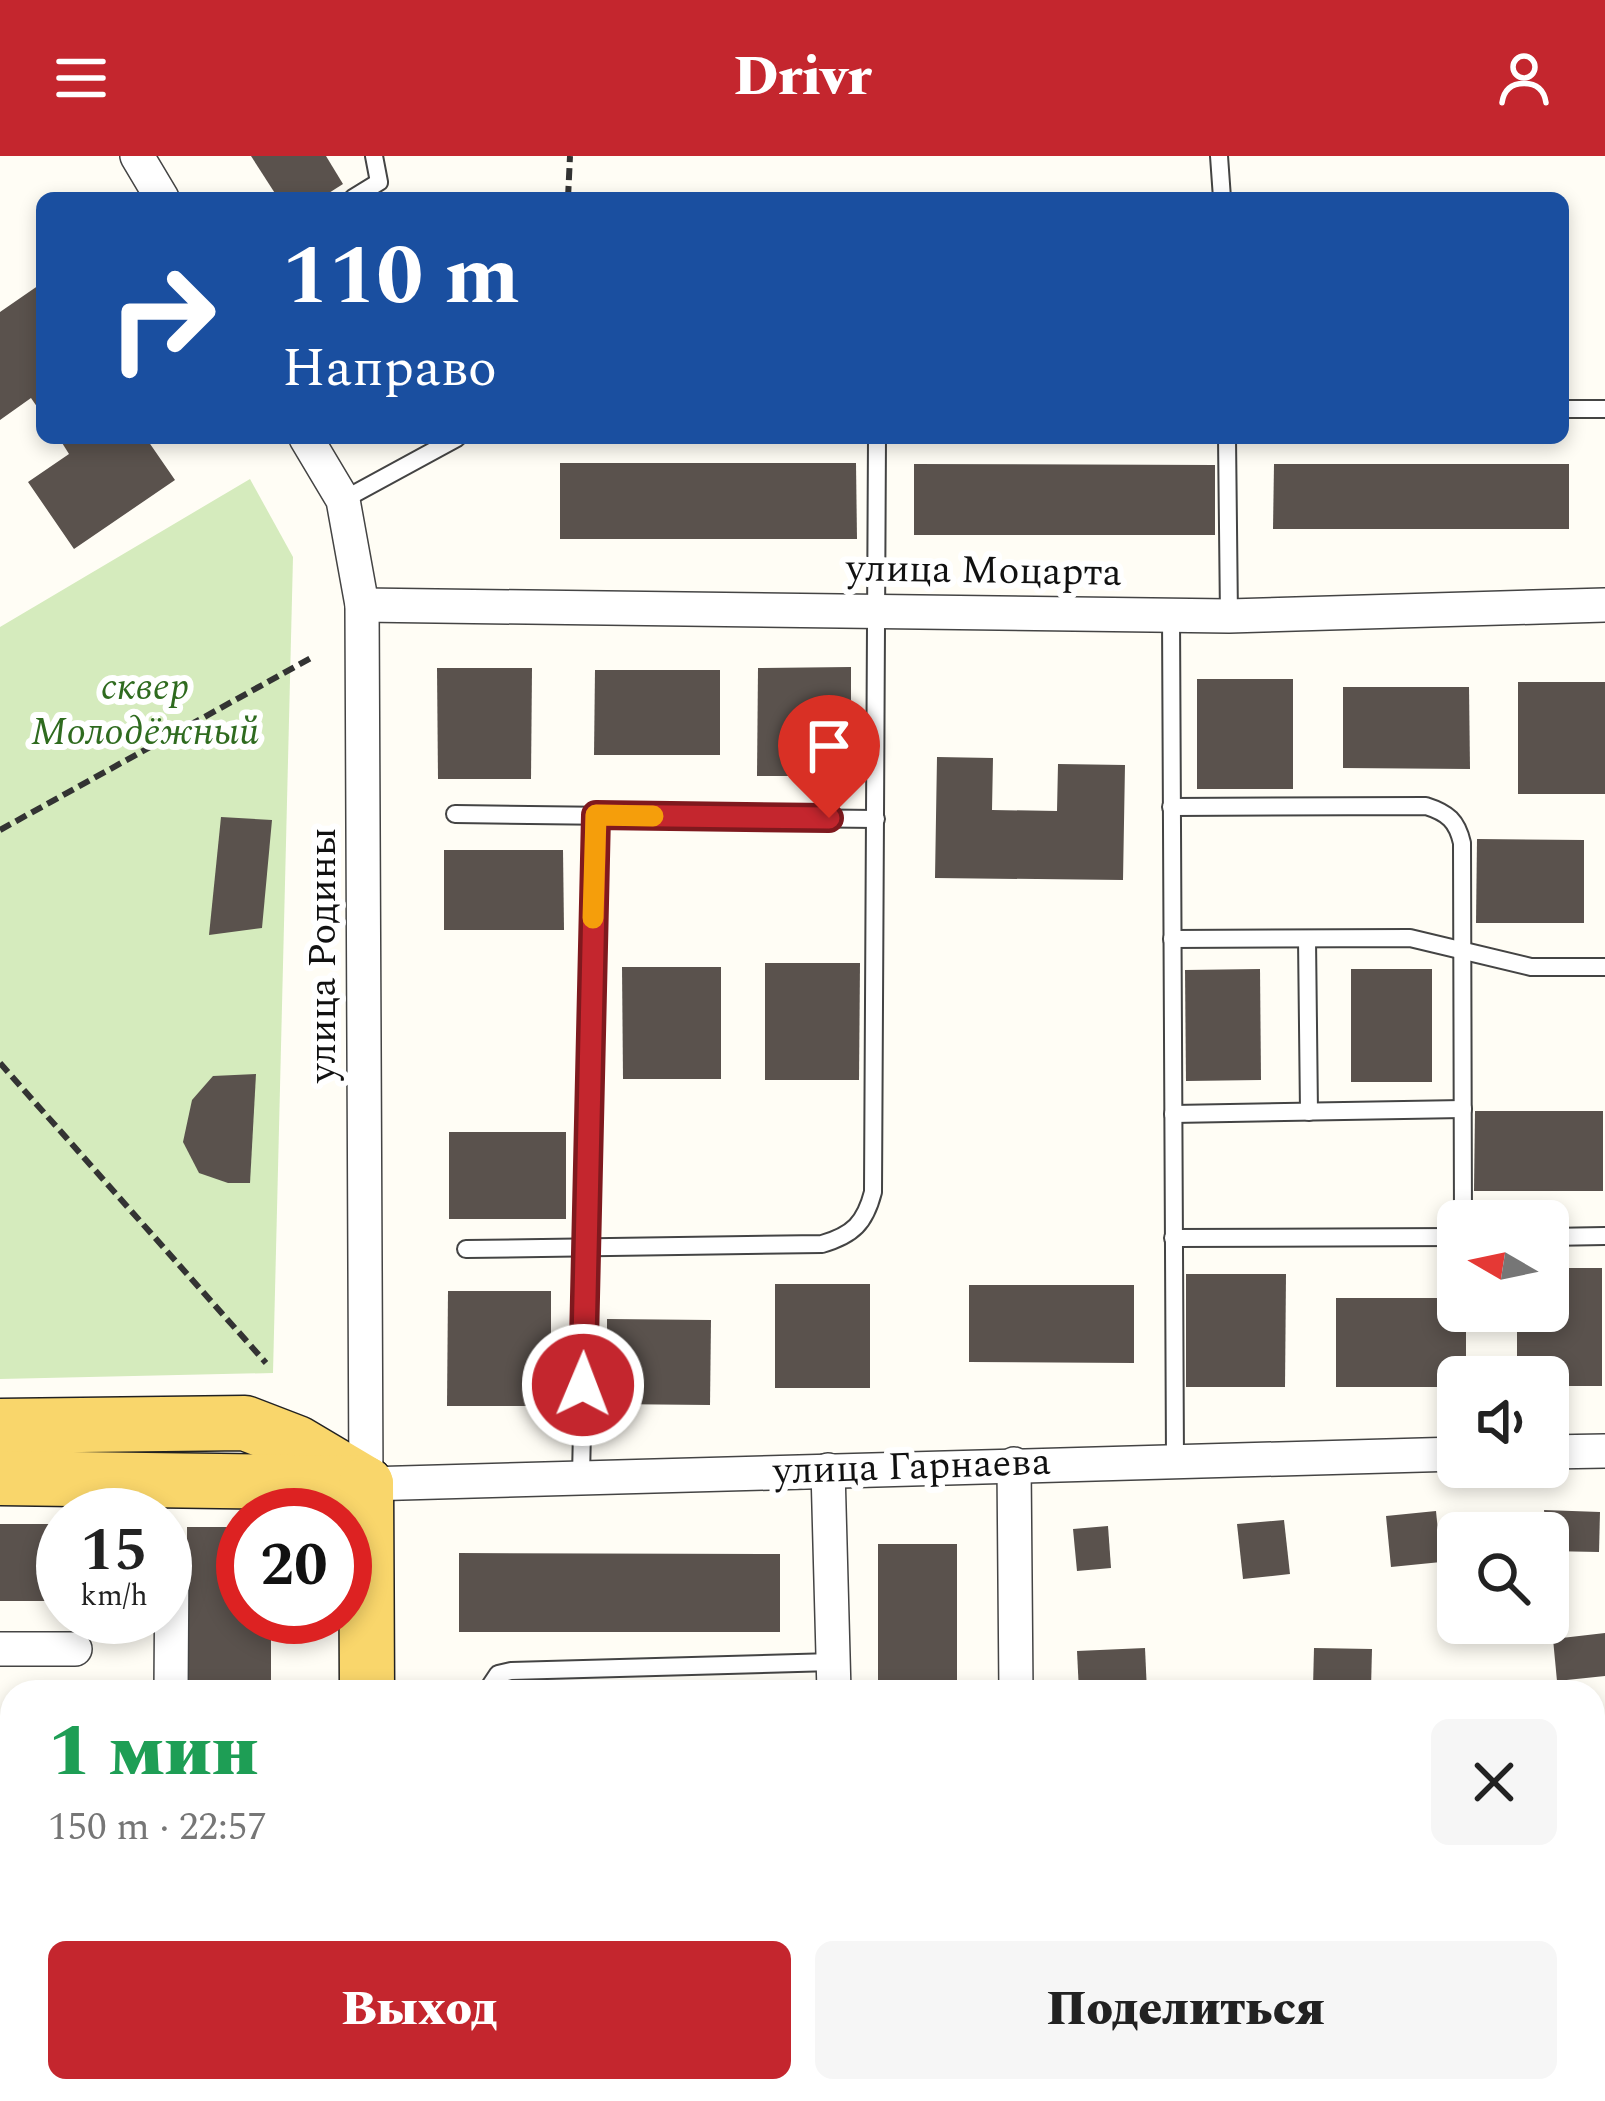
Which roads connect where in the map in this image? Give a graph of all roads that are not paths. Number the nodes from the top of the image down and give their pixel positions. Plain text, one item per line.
1 (137, 156) edge
2 (374, 156) edge
3 (1220, 156) edge
4 (384, 190) edge
5 (158, 192) edge
6 (1222, 192) edge
7 (1569, 409) edge
8 (1605, 409) edge
9 (310, 444) edge
10 (446, 444) edge
11 (877, 444) edge
12 (1227, 444) edge
13 (343, 500) junction
14 (362, 605) junction
15 (1605, 605) edge
16 (876, 611) junction
17 (1171, 615) junction
18 (1229, 616) junction
19 (1171, 806) junction
20 (454, 814) dead end
21 (596, 815) junction
22 (876, 819) junction
23 (1172, 939) junction
24 (1307, 939) junction
25 (1462, 950) junction
26 (1605, 968) edge
27 (1463, 1109) junction
28 (1309, 1112) junction
29 (1173, 1114) junction
30 (1463, 1200) edge
31 (1605, 1236) edge
32 (1437, 1237) edge
33 (1569, 1237) edge
34 (1173, 1238) junction
35 (586, 1247) junction
36 (466, 1249) dead end
37 (0, 1426) edge
38 (1605, 1451) edge
39 (1569, 1452) edge
40 (1437, 1455) edge
41 (1175, 1461) junction
42 (1014, 1464) junction
43 (828, 1470) junction
44 (581, 1477) junction
45 (0, 1478) edge
46 (366, 1484) junction
47 (171, 1644) edge
48 (0, 1649) edge
49 (75, 1649) dead end
50 (833, 1677) edge
51 (171, 1680) edge
52 (367, 1680) edge
53 (494, 1680) edge
54 (1016, 1680) edge

1 - 5 street
2 - 4 lane
3 - 6 lane
7 - 8 lane
9 - 13 street, улица Родины
10 - 13 lane
11 - 16 lane
12 - 18 lane
13 - 14 street, улица Родины
14 - 16 street, улица Моцарта
14 - 46 street, улица Родины
15 - 18 street, улица Моцарта
16 - 17 street, улица Моцарта
16 - 22 lane
17 - 18 street, улица Моцарта
17 - 19 lane
19 - 23 lane
19 - 25 lane
20 - 21 lane
21 - 22 lane
21 - 35 lane
22 - 35 lane
23 - 24 lane
23 - 29 lane
24 - 25 lane
24 - 28 lane
25 - 26 lane
25 - 27 lane
27 - 28 lane
27 - 30 lane
28 - 29 lane
29 - 34 lane
31 - 33 lane
32 - 34 lane
34 - 41 lane
35 - 36 lane
35 - 44 lane
37 - 46 main road
38 - 39 street
40 - 41 street, улица Гарнаева
41 - 42 street, улица Гарнаева
42 - 43 street, улица Гарнаева
42 - 54 street
43 - 44 street, улица Гарнаева
43 - 50 street
44 - 46 street, улица Гарнаева
45 - 46 main road, улица Гарнаева
46 - 52 main road
47 - 51 street
48 - 49 street
50 - 53 lane

